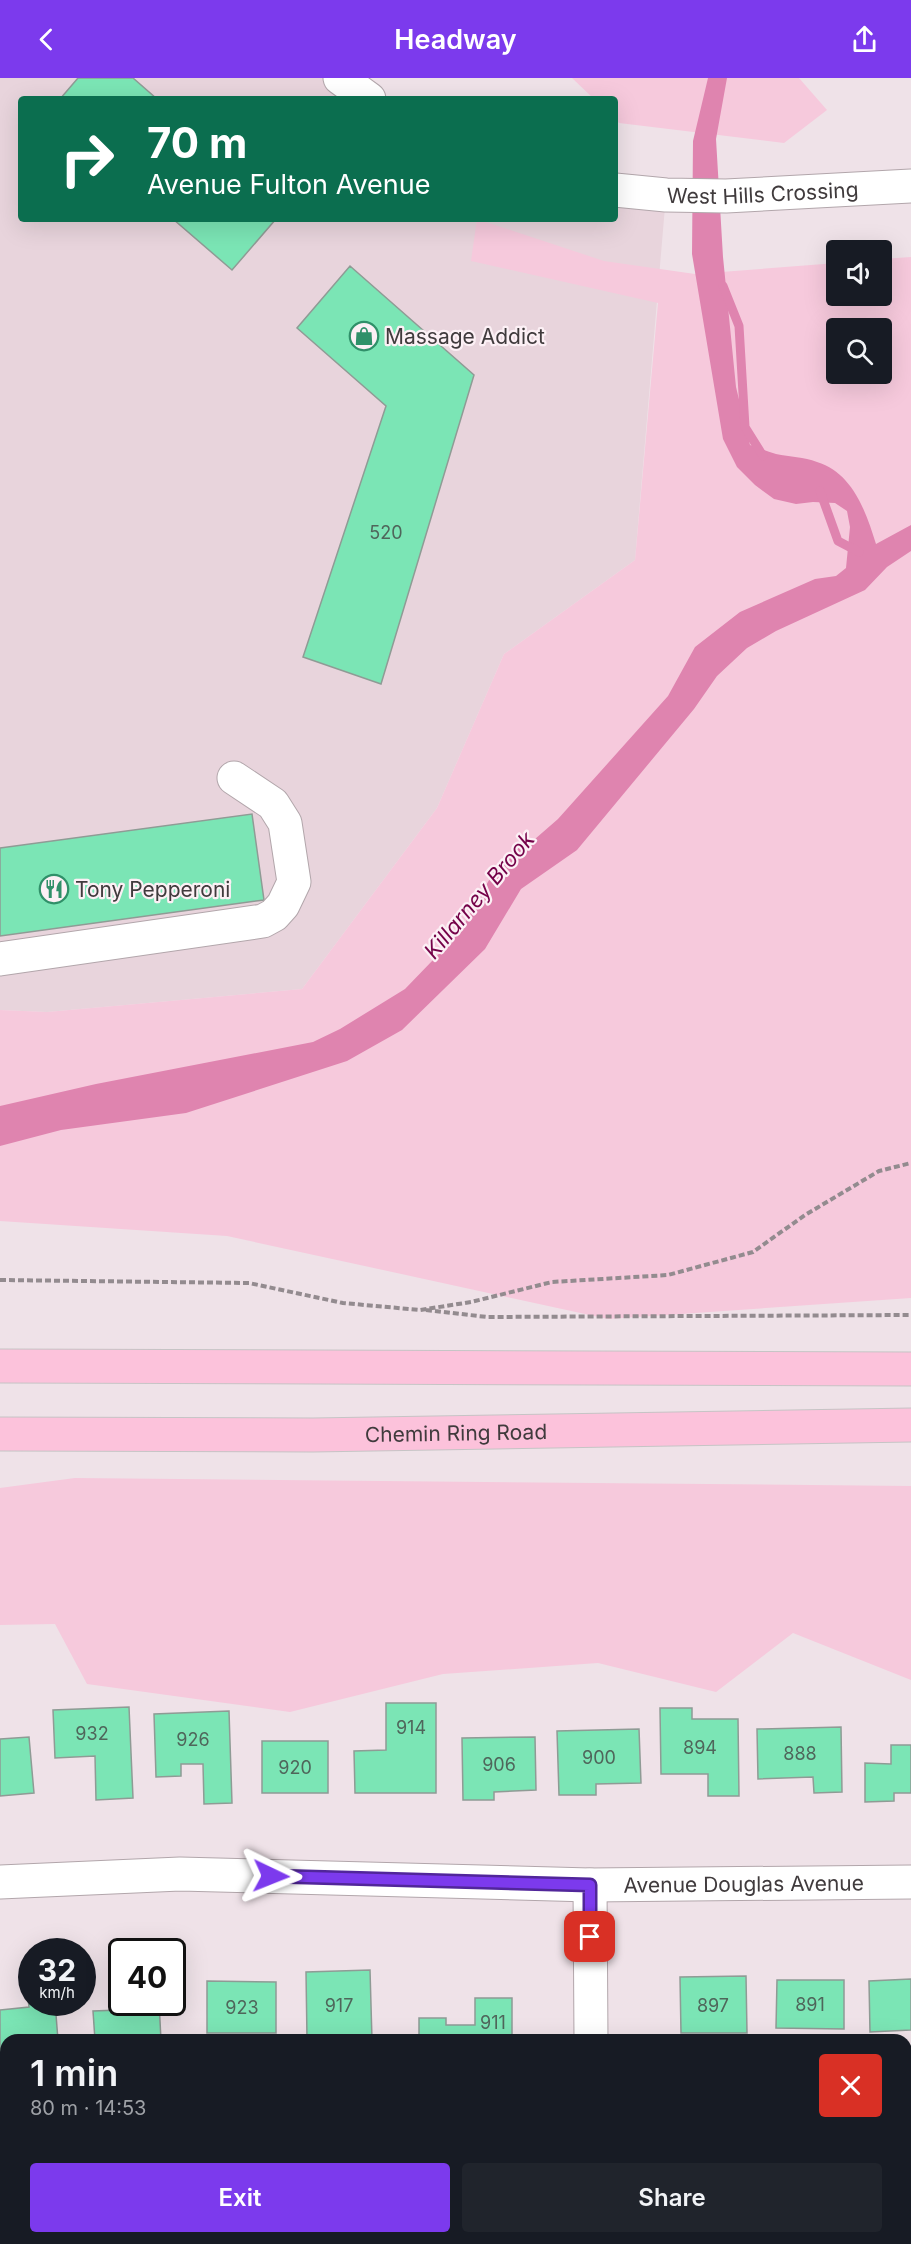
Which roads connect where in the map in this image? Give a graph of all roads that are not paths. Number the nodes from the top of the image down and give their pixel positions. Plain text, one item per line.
1 (340, 78) edge
2 (365, 96) edge
3 (911, 186) edge
4 (618, 190) edge
5 (676, 196) junction
6 (618, 207) edge
7 (234, 778) dead end
8 (0, 959) edge
9 (0, 1366) edge
10 (911, 1369) edge
11 (911, 1425) edge
12 (0, 1434) edge
13 (0, 1882) edge
14 (911, 1882) edge
15 (590, 1885) junction
16 (591, 2034) edge

1 - 2 street
3 - 5 street, West Hills Crossing
4 - 5 street, West Hills Crossing
5 - 6 street
7 - 8 street
9 - 10 highway
11 - 12 highway, Chemin Ring Road
13 - 15 street, Avenue Douglas Avenue
14 - 15 street, Avenue Douglas Avenue
15 - 16 street

